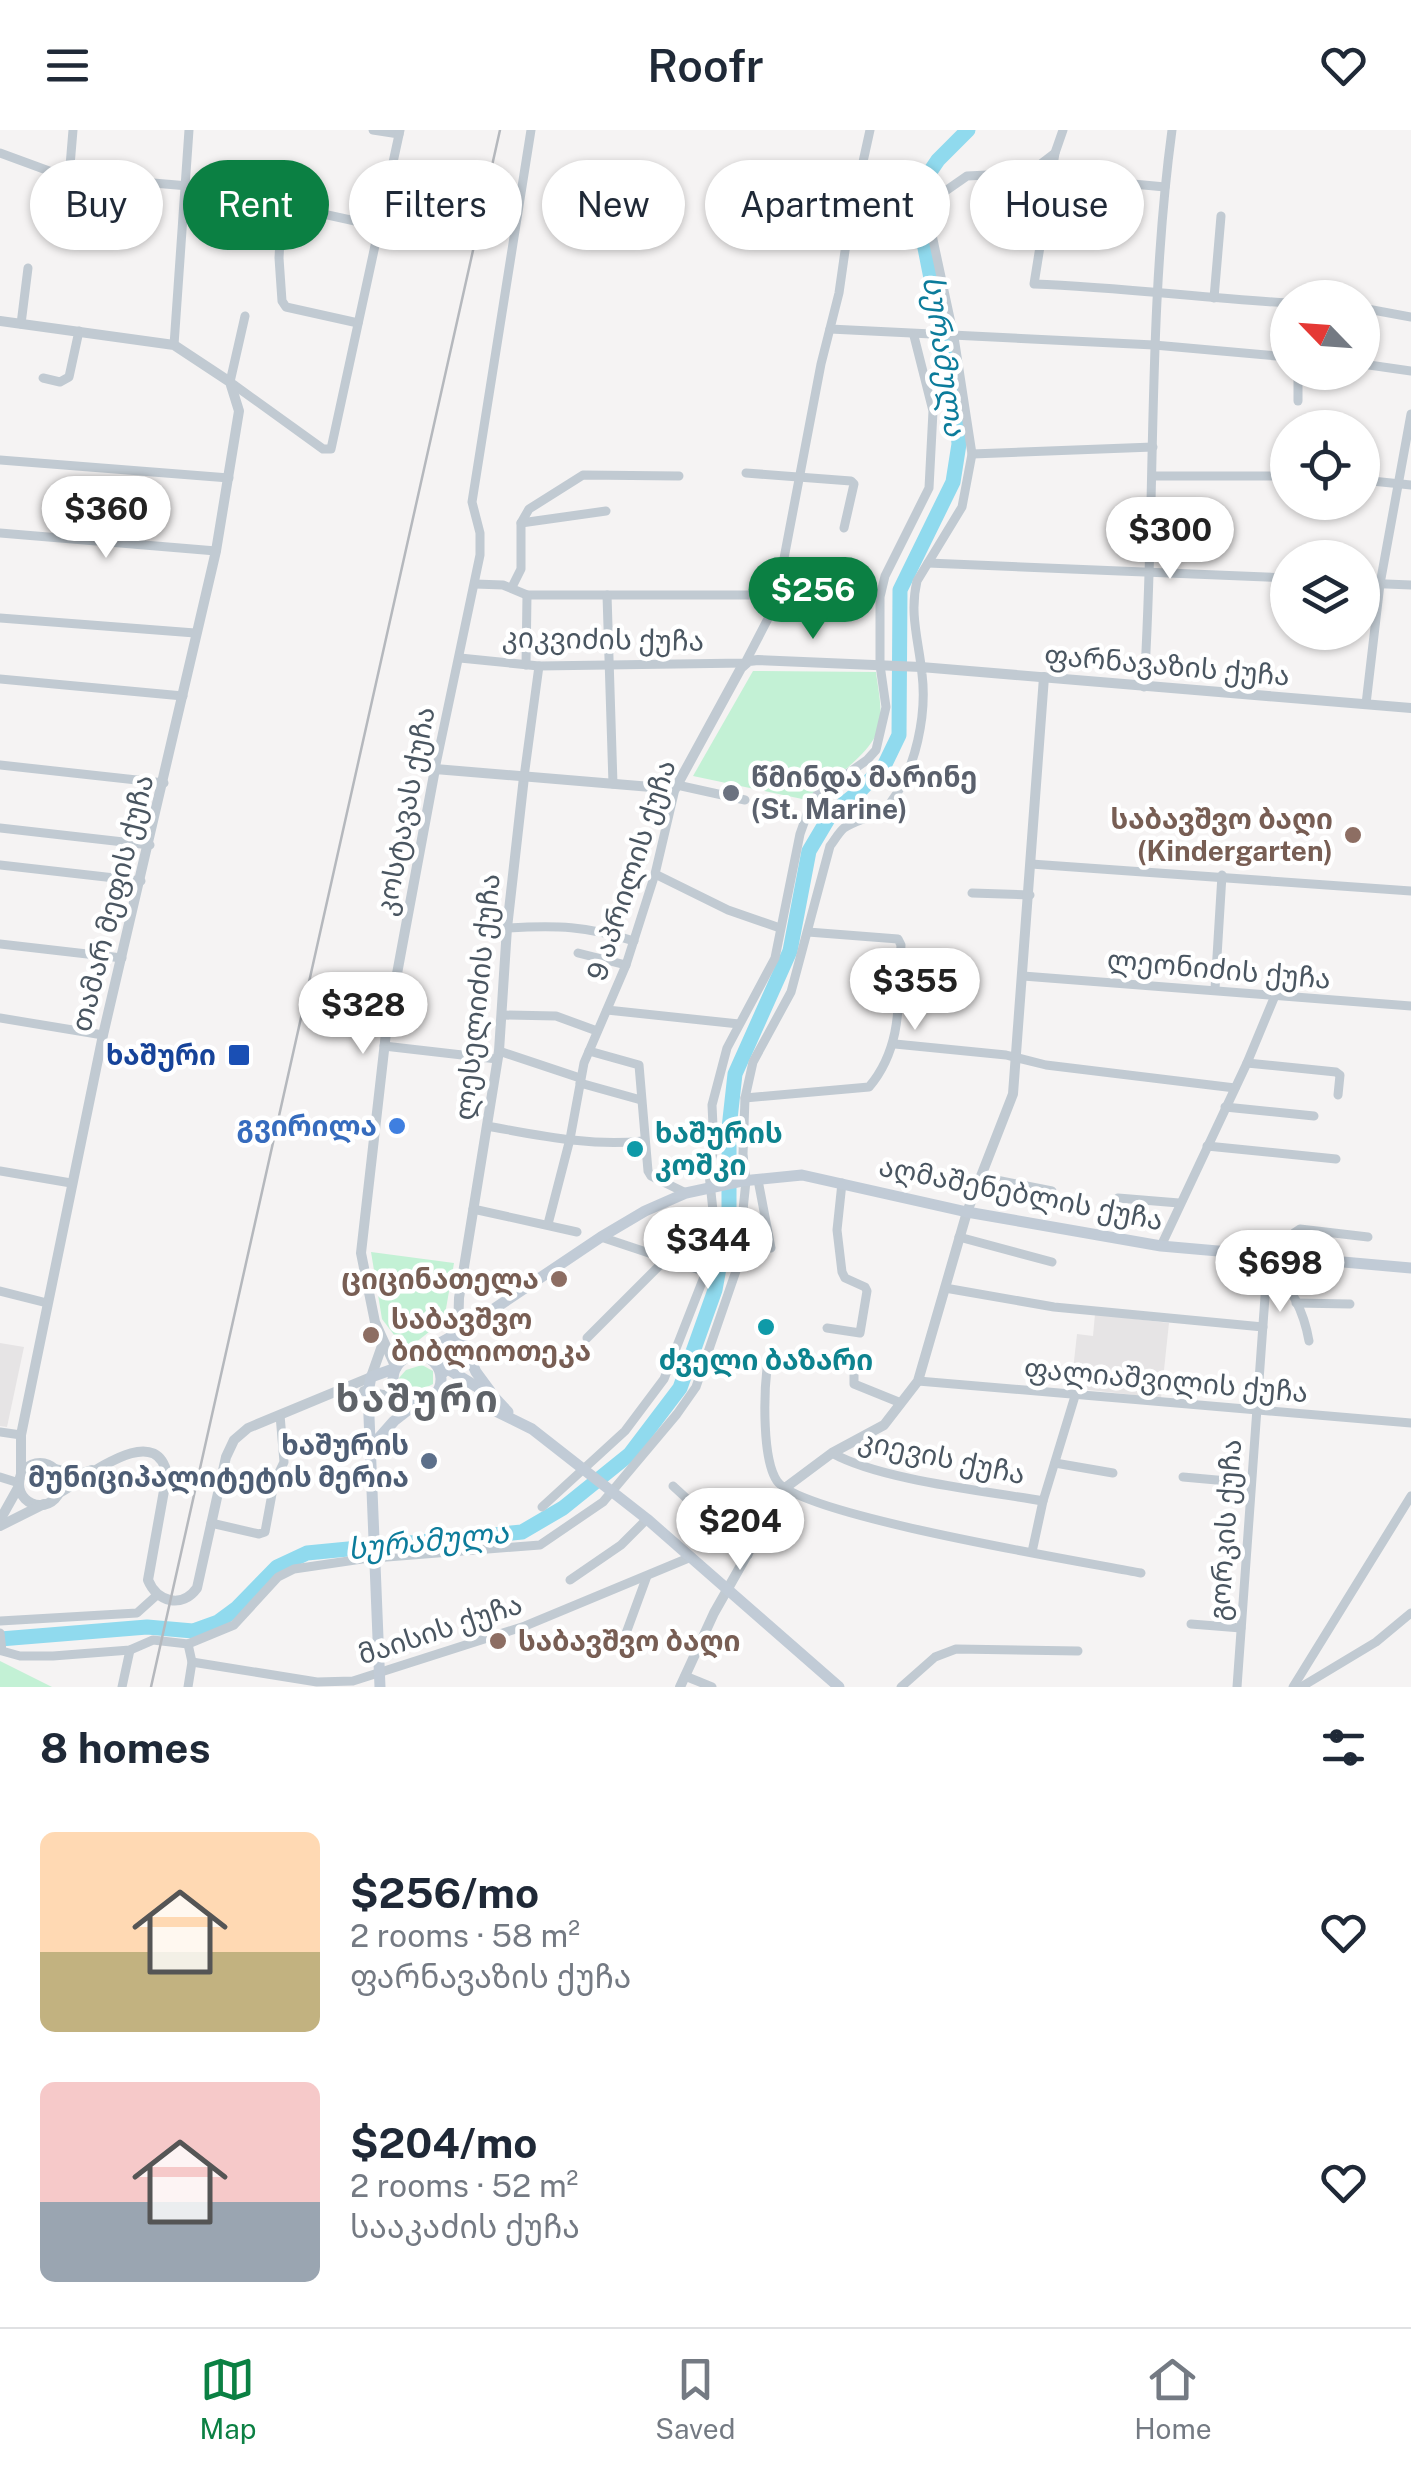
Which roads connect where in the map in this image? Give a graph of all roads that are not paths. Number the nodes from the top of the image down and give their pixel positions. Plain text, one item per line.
1 (73, 130) edge
2 (189, 130) edge
3 (374, 130) edge
4 (531, 130) edge
5 (870, 130) edge
6 (1063, 130) edge
7 (1172, 130) edge
8 (400, 132) edge
9 (0, 153) edge
10 (1055, 154) junction
11 (71, 160) edge
12 (187, 160) edge
13 (393, 160) edge
14 (30, 163) edge
15 (1144, 185) edge
16 (1164, 187) junction
17 (1221, 216) dead end
18 (183, 226) edge
19 (279, 250) edge
20 (373, 250) edge
21 (28, 268) dead end
22 (1155, 293) junction
23 (1214, 298) junction
24 (1270, 302) edge
25 (1380, 311) edge
26 (245, 316) dead end
27 (1411, 317) edge
28 (0, 321) edge
29 (358, 322) junction
30 (22, 324) junction
31 (830, 329) junction
32 (79, 331) junction
33 (917, 335) junction
34 (954, 337) junction
35 (174, 345) junction
36 (1154, 345) junction
37 (1270, 355) edge
38 (1380, 367) edge
39 (1411, 371) edge
40 (43, 378) dead end
41 (230, 382) junction
42 (1298, 390) edge
43 (1298, 402) dead end
44 (1411, 414) edge
45 (1153, 447) junction
46 (972, 454) junction
47 (0, 460) edge
48 (746, 473) dead end
49 (679, 476) dead end
50 (1153, 476) junction
51 (1270, 476) edge
52 (229, 478) junction
53 (801, 480) junction
54 (1380, 481) edge
55 (1399, 483) junction
56 (1411, 485) edge
57 (606, 511) dead end
58 (521, 523) junction
59 (844, 528) dead end
60 (0, 533) edge
61 (216, 551) junction
62 (928, 562) junction
63 (1151, 571) junction
64 (1270, 577) edge
65 (475, 584) junction
66 (1380, 584) joint
67 (1411, 585) edge
68 (512, 587) junction
69 (528, 595) junction
70 (607, 595) junction
71 (777, 595) junction
72 (0, 618) edge
73 (195, 634) junction
74 (1372, 650) edge
75 (460, 658) junction
76 (746, 663) junction
77 (526, 665) junction
78 (884, 665) junction
79 (539, 666) junction
80 (610, 666) junction
81 (920, 667) junction
82 (1044, 677) junction
83 (0, 679) edge
84 (1144, 686) junction
85 (184, 696) junction
86 (1366, 704) junction
87 (1411, 708) edge
88 (0, 765) edge
89 (435, 769) junction
90 (524, 777) junction
91 (164, 783) junction
92 (613, 784) junction
93 (676, 787) junction
94 (745, 800) dead end
95 (0, 828) edge
96 (150, 845) junction
97 (1031, 864) junction
98 (0, 865) edge
99 (655, 874) junction
100 (1222, 876) junction
101 (141, 880) junction
102 (1411, 890) edge
103 (972, 893) dead end
104 (1030, 896) junction
105 (507, 928) junction
106 (780, 928) junction
107 (808, 932) junction
108 (634, 941) junction
109 (0, 944) edge
110 (578, 953) dead end
111 (122, 958) junction
112 (626, 965) junction
113 (1023, 976) junction
114 (1215, 989) junction
115 (1274, 998) junction
116 (1411, 1006) edge
117 (607, 1010) junction
118 (502, 1015) junction
119 (0, 1018) edge
120 (738, 1024) junction
121 (597, 1031) junction
122 (103, 1034) junction
123 (895, 1044) junction
124 (384, 1046) junction
125 (588, 1052) junction
126 (498, 1055) junction
127 (1017, 1058) junction
128 (1247, 1064) junction
129 (580, 1081) junction
130 (1236, 1088) junction
131 (1338, 1094) dead end
132 (745, 1098) junction
133 (641, 1100) junction
134 (1226, 1107) junction
135 (1314, 1116) dead end
136 (487, 1126) junction
137 (570, 1140) junction
138 (643, 1141) junction
139 (1206, 1146) junction
140 (1336, 1160) dead end
141 (0, 1170) edge
142 (981, 1176) junction
143 (748, 1181) junction
144 (71, 1182) junction
145 (842, 1184) junction
146 (713, 1188) junction
147 (1052, 1191) dead end
148 (686, 1194) junction
149 (1118, 1198) dead end
150 (1179, 1203) junction
151 (473, 1208) junction
152 (967, 1212) junction
153 (548, 1224) junction
154 (577, 1232) dead end
155 (959, 1237) junction
156 (1368, 1237) dead end
157 (601, 1238) junction
158 (1161, 1246) junction
159 (771, 1248) dead end
160 (1268, 1256) junction
161 (1290, 1258) junction
162 (666, 1259) junction
163 (1052, 1262) dead end
164 (1411, 1268) edge
165 (1266, 1271) junction
166 (706, 1272) junction
167 (944, 1288) junction
168 (0, 1291) edge
169 (1296, 1302) junction
170 (47, 1303) junction
171 (1350, 1304) dead end
172 (827, 1328) dead end
173 (1262, 1328) junction
174 (458, 1334) junction
175 (587, 1338) dead end
176 (1310, 1341) dead end
177 (383, 1343) junction
178 (418, 1355) junction
179 (396, 1368) junction
180 (768, 1368) dead end
181 (441, 1370) junction
182 (854, 1375) dead end
183 (371, 1377) junction
184 (918, 1381) junction
185 (349, 1386) junction
186 (368, 1392) junction
187 (434, 1396) junction
188 (1075, 1396) junction
189 (495, 1398) junction
190 (411, 1402) junction
191 (901, 1403) junction
192 (1255, 1410) junction
193 (280, 1415) junction
194 (510, 1416) junction
195 (1411, 1423) edge
196 (0, 1432) edge
197 (21, 1435) junction
198 (371, 1447) junction
199 (832, 1453) junction
200 (42, 1463) junction
201 (1055, 1463) junction
202 (102, 1466) junction
203 (54, 1469) junction
204 (583, 1469) junction
205 (1113, 1473) dead end
206 (1183, 1476) dead end
207 (0, 1478) edge
208 (20, 1482) junction
209 (1250, 1483) junction
210 (673, 1486) dead end
211 (784, 1488) junction
212 (611, 1491) junction
213 (59, 1493) junction
214 (1411, 1496) edge
215 (1043, 1501) junction
216 (44, 1504) junction
217 (542, 1507) dead end
218 (646, 1519) junction
219 (0, 1523) edge
220 (212, 1524) junction
221 (1032, 1552) junction
222 (748, 1555) junction
223 (374, 1556) junction
224 (691, 1557) junction
225 (1141, 1573) dead end
226 (647, 1576) junction
227 (570, 1580) dead end
228 (727, 1589) junction
229 (157, 1595) junction
230 (1411, 1614) edge
231 (0, 1620) edge
232 (1191, 1624) dead end
233 (1241, 1628) junction
234 (0, 1633) edge
235 (626, 1636) dead end
236 (188, 1644) junction
237 (130, 1650) junction
238 (1, 1651) edge
239 (1078, 1651) dead end
240 (192, 1662) junction
241 (380, 1672) junction
242 (683, 1681) edge
243 (830, 1684) edge
244 (122, 1687) edge
245 (188, 1687) edge
246 (380, 1687) edge
247 (712, 1687) edge
248 (900, 1687) edge
249 (1237, 1687) edge
250 (1293, 1687) edge
251 (1301, 1687) edge

1 - 11 street
2 - 12 street
3 - 8 street
4 - 65 street, კოსტავას ქუჩა
5 - 31 street, 9 აპრილის ქუჩა
6 - 10 street
7 - 16 street
8 - 13 street
9 - 14 street
10 - 22 street
10 - 34 street
15 - 16 street
16 - 22 street
17 - 23 street
18 - 35 street
19 - 29 street
20 - 29 street
21 - 30 street
22 - 23 street
22 - 36 street
23 - 24 street
25 - 27 street
26 - 41 street
28 - 30 street
29 - 41 street
30 - 32 street
31 - 33 street
31 - 53 street, 9 აპრილის ქუჩა
32 - 35 street
32 - 40 street
33 - 34 street
33 - 78 street
34 - 36 street
34 - 46 street
35 - 41 street
36 - 37 street
36 - 45 street
38 - 39 street
41 - 52 street, თამარ მეფის ქუჩა
42 - 43 street
44 - 55 street
45 - 46 street
45 - 50 street
46 - 62 street
47 - 52 street
48 - 53 street
49 - 58 street
50 - 51 street
50 - 63 street
52 - 61 street, თამარ მეფის ქუჩა
53 - 59 street
53 - 71 street, 9 აპრილის ქუჩა
54 - 55 street
55 - 56 street
55 - 66 street
57 - 58 street
58 - 68 street
60 - 61 street
61 - 73 street, თამარ მეფის ქუჩა
62 - 63 street
62 - 81 street
63 - 64 street
63 - 84 street
65 - 68 street
65 - 75 street, კოსტავას ქუჩა
66 - 67 street
68 - 69 street
69 - 70 street
69 - 77 street
70 - 71 street
70 - 80 street
71 - 76 street, 9 აპრილის ქუჩა
72 - 73 street
73 - 85 street, თამარ მეფის ქუჩა
74 - 86 street
75 - 77 street, კიკვიძის ქუჩა
75 - 89 street, კოსტავას ქუჩა
76 - 78 street
76 - 80 street, კიკვიძის ქუჩა
76 - 93 street, 9 აპრილის ქუჩა
77 - 79 street, კიკვიძის ქუჩა
78 - 81 street, ფარნავაზის ქუჩა
78 - 106 street
79 - 80 street, კიკვიძის ქუჩა
79 - 90 street, ლესელიძის ქუჩა
80 - 92 street
81 - 82 street, ფარნავაზის ქუჩა
81 - 107 street
82 - 84 street, ფარნავაზის ქუჩა
82 - 97 street
83 - 85 street
84 - 86 street, ფარნავაზის ქუჩა
85 - 91 street, თამარ მეფის ქუჩა
86 - 87 street, ფარნავაზის ქუჩა
88 - 91 street
89 - 90 street
89 - 124 street, კოსტავას ქუჩა
90 - 92 street
90 - 105 street, ლესელიძის ქუჩა
91 - 96 street, თამარ მეფის ქუჩა
92 - 93 street
93 - 94 street
93 - 99 street, 9 აპრილის ქუჩა
95 - 96 street
96 - 101 street, თამარ მეფის ქუჩა
97 - 100 street
97 - 104 street
98 - 101 street
99 - 106 street
99 - 108 street, 9 აპრილის ქუჩა
100 - 102 street
100 - 114 street
101 - 111 street, თამარ მეფის ქუჩა
103 - 104 street
104 - 113 street
105 - 108 street
105 - 118 street, ლესელიძის ქუჩა
106 - 120 street
107 - 123 street
107 - 132 street
108 - 112 street, 9 აპრილის ქუჩა
109 - 111 street
110 - 112 street
111 - 122 street, თამარ მეფის ქუჩა
112 - 117 street, 9 აპრილის ქუჩა
113 - 114 street, ლეონიძის ქუჩა
113 - 127 street
114 - 115 street, ლეონიძის ქუჩა
115 - 116 street, ლეონიძის ქუჩა
115 - 128 street
117 - 120 street
117 - 121 street, 9 აპრილის ქუჩა
118 - 121 street
118 - 126 street, ლესელიძის ქუჩა
119 - 122 street
120 - 146 street
121 - 125 street, 9 აპრილის ქუჩა
122 - 144 street, თამარ მეფის ქუჩა
123 - 127 street
123 - 132 street
124 - 126 street
124 - 177 street, კოსტავას ქუჩა
125 - 129 street, 9 აპრილის ქუჩა
125 - 133 street
126 - 129 street
126 - 136 street, ლესელიძის ქუჩა
127 - 130 street
127 - 142 street
128 - 130 street
128 - 131 street
129 - 133 street
129 - 137 street, 9 აპრილის ქუჩა
130 - 134 street
132 - 143 street
133 - 138 street
134 - 135 street
134 - 139 street
136 - 137 street
136 - 151 street, ლესელიძის ქუჩა
137 - 138 street
137 - 153 street, 9 აპრილის ქუჩა
138 - 148 street
139 - 140 street
139 - 150 street
141 - 144 street
142 - 147 street
142 - 152 street
143 - 145 main road, აღმაშენებლის ქუჩა
143 - 146 main road, აღმაშენებლის ქუჩა
143 - 159 street
143 - 212 street
144 - 170 street, თამარ მეფის ქუჩა
145 - 152 main road, აღმაშენებლის ქუჩა
145 - 172 street
146 - 148 main road
146 - 166 street
148 - 157 main road
149 - 150 street
150 - 158 street
151 - 153 street
151 - 174 street, ლესელიძის ქუჩა
152 - 155 street
152 - 158 main road, აღმაშენებლის ქუჩა
153 - 154 street
155 - 163 street
155 - 167 street
156 - 161 street
157 - 162 street
157 - 174 main road
158 - 160 main road, აღმაშენებლის ქუჩა
160 - 161 main road, აღმაშენებლის ქუჩა
160 - 165 street, გორკის ქუჩა
161 - 164 main road, აღმაშენებლის ქუჩა
162 - 166 street
162 - 175 street
165 - 169 street
165 - 173 street, გორკის ქუჩა
166 - 204 street
167 - 173 street
167 - 184 street
168 - 170 street
169 - 171 street
169 - 176 street
170 - 197 street, თამარ მეფის ქუჩა
173 - 192 street, გორკის ქუჩა
174 - 178 main road
174 - 181 main road
174 - 189 main road
177 - 179 street, კოსტავას ქუჩა
177 - 183 street
178 - 179 main road
178 - 181 main road
179 - 183 main road
179 - 190 main road
180 - 211 street
181 - 187 main road
181 - 189 main road
182 - 191 street
183 - 185 street
183 - 186 main road
184 - 188 street, ფალიაშვილის ქუჩა
184 - 191 street
185 - 186 street
185 - 193 street
186 - 190 street
186 - 198 main road
187 - 190 main road
187 - 194 main road
188 - 192 street, ფალიაშვილის ქუჩა
188 - 201 street
189 - 194 main road
190 - 198 main road
191 - 199 street
192 - 195 street, ფალიაშვილის ქუჩა
192 - 209 street, გორკის ქუჩა
193 - 220 street
193 - 220 street
194 - 204 main road
196 - 197 street
197 - 200 street
197 - 208 street, თამარ მეფის ქუჩა
198 - 223 main road
199 - 211 street
199 - 215 street, კიევის ქუჩა
200 - 203 street
200 - 208 street
201 - 205 street
201 - 215 street
202 - 203 street
202 - 213 street
202 - 229 street
203 - 213 street
204 - 212 main road
204 - 217 street
206 - 209 street
207 - 208 street
208 - 216 street
208 - 219 street
209 - 233 street, გორკის ქუჩა
210 - 222 street
211 - 221 street
211 - 222 street
212 - 218 main road
212 - 223 street
213 - 216 street
214 - 250 street
215 - 221 street
216 - 219 street
218 - 224 main road
218 - 227 street
220 - 229 street
221 - 225 street
222 - 228 street
223 - 236 street
223 - 241 main road
224 - 226 street, მაისის ქუჩა
224 - 228 main road
226 - 235 street
226 - 241 street, მაისის ქუჩა
228 - 242 street
228 - 243 main road
229 - 231 street
230 - 251 street
232 - 233 street
233 - 249 street, გორკის ქუჩა
234 - 238 street
236 - 237 street
236 - 240 street
237 - 238 street
237 - 244 street
239 - 248 street
240 - 241 street, მაისის ქუჩა
240 - 245 street
241 - 246 main road
242 - 247 street

